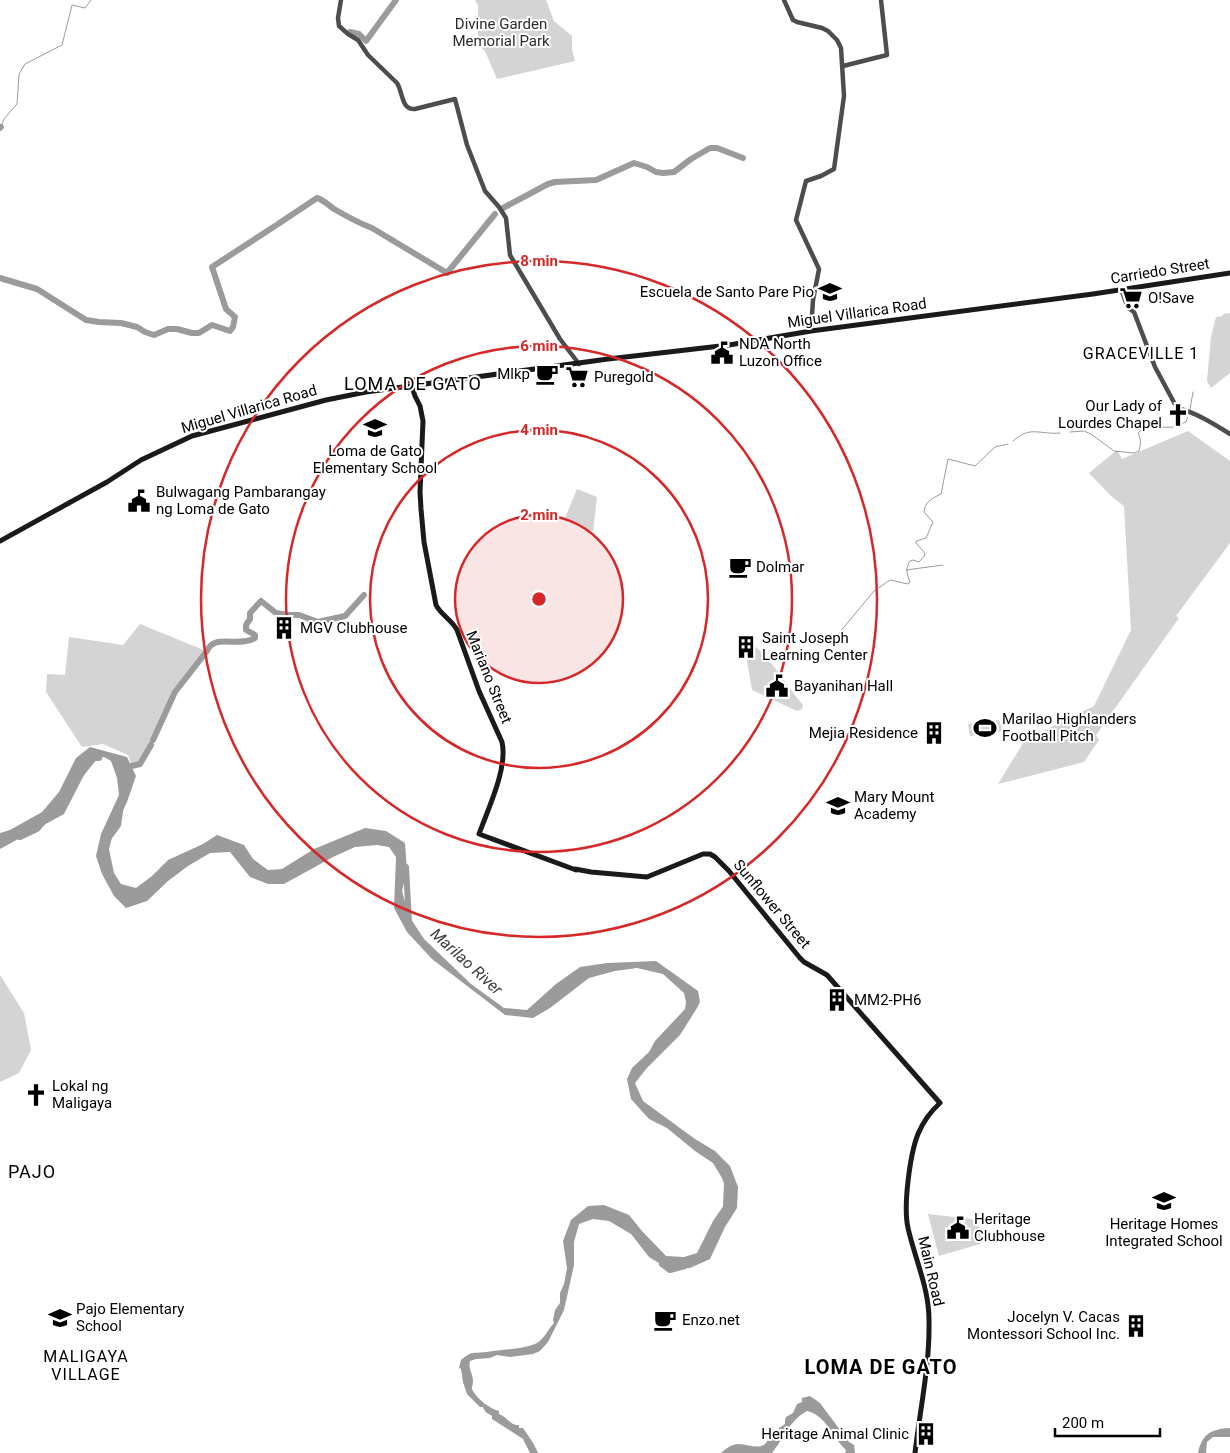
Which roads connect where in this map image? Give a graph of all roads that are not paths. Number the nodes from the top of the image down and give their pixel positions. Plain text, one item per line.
1 (341, 0) edge
2 (784, 0) edge
3 (881, 0) edge
4 (843, 66) junction
5 (1230, 272) edge
6 (1121, 289) junction
7 (1093, 294) joint
8 (812, 331) junction
9 (579, 364) junction
10 (412, 387) junction
11 (1230, 434) edge
12 (0, 541) edge
13 (479, 834) joint
14 (940, 1103) joint
15 (915, 1453) edge

1 - 9 street
2 - 4 street
3 - 4 street
4 - 8 street
5 - 6 main road, Carriedo Street
6 - 7 main road, Carriedo Street
6 - 11 street
7 - 8 main road, Miguel Villarica Road
8 - 9 main road, Miguel Villarica Road
9 - 10 main road, Miguel Villarica Road
10 - 12 main road, Miguel Villarica Road
10 - 13 main road, Mariano Street
13 - 14 main road, Sunflower Street
14 - 15 main road, Main Road

